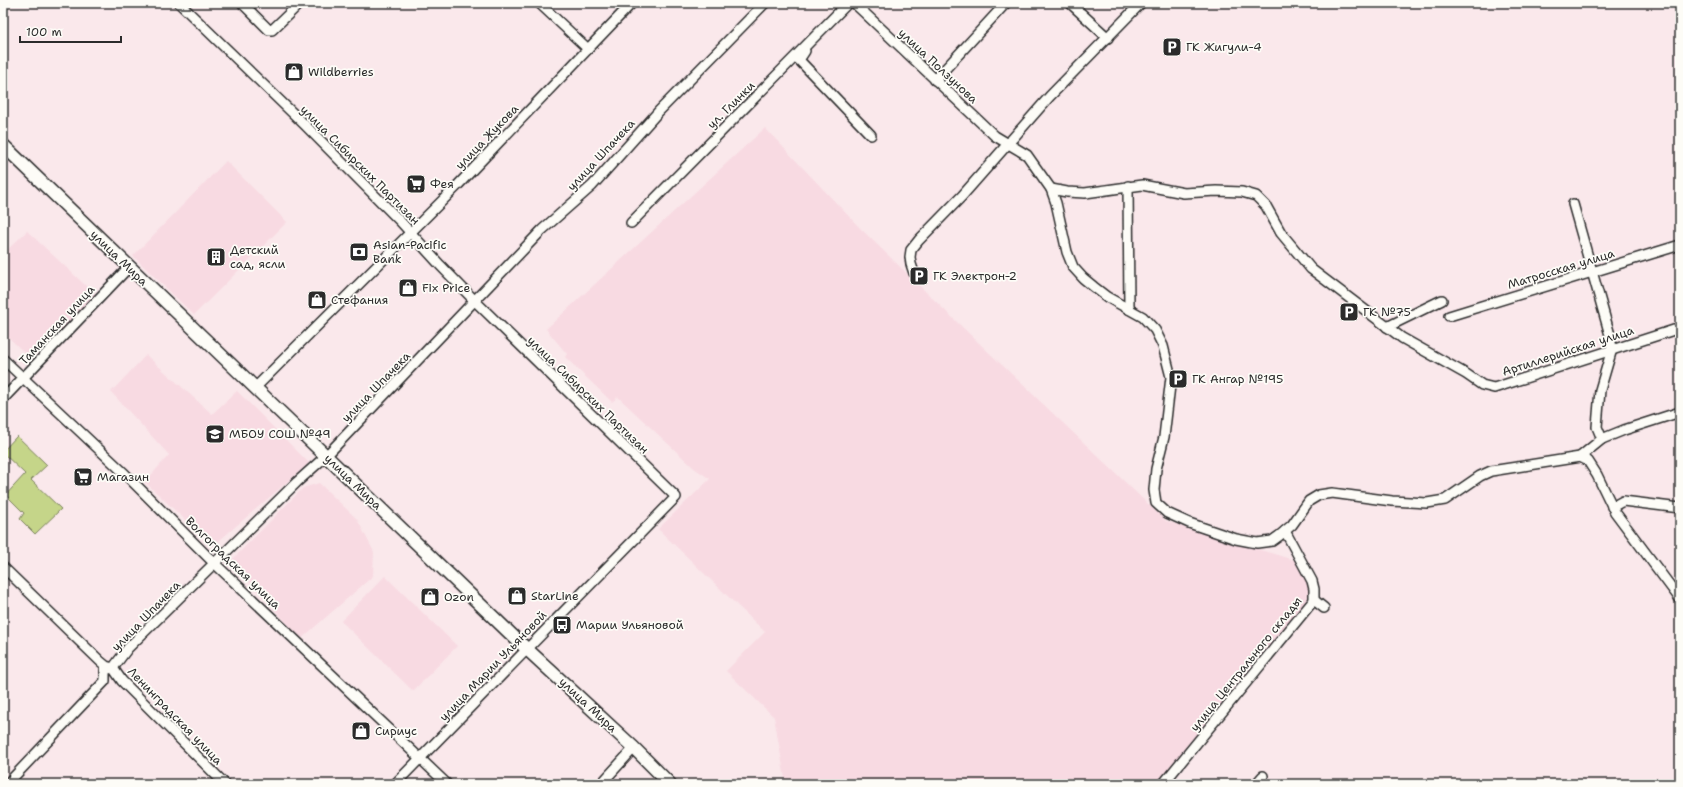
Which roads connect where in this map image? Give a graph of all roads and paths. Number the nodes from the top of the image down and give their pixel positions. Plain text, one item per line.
1 (179, 3) edge
2 (242, 3) edge
3 (297, 3) edge
4 (539, 3) edge
5 (632, 3) edge
6 (765, 3) edge
7 (848, 3) edge
8 (854, 3) edge
9 (1006, 3) edge
10 (1070, 3) edge
11 (1141, 3) edge
12 (1108, 38) junction
13 (588, 49) junction
14 (935, 80) junction
15 (871, 135) dead end
16 (1008, 143) junction
17 (3, 145) edge
18 (1128, 186) junction
19 (1051, 189) junction
20 (1573, 204) dead end
21 (631, 223) dead end
22 (411, 232) junction
23 (1680, 245) edge
24 (129, 267) junction
25 (1592, 272) junction
26 (914, 274) dead end
27 (1442, 300) dead end
28 (475, 301) junction
29 (1129, 309) junction
30 (1449, 316) dead end
31 (1387, 327) junction
32 (1680, 328) edge
33 (1612, 349) junction
34 (3, 358) edge
35 (23, 378) junction
36 (255, 388) junction
37 (3, 399) edge
38 (1680, 412) edge
39 (1602, 439) junction
40 (326, 456) junction
41 (1580, 457) junction
42 (676, 497) joint
43 (1612, 507) junction
44 (1680, 508) edge
45 (1285, 531) junction
46 (214, 563) junction
47 (3, 567) edge
48 (1680, 599) edge
49 (1314, 600) junction
50 (1324, 608) dead end
51 (526, 649) junction
52 (113, 668) junction
53 (120, 678) junction
54 (105, 681) junction
55 (634, 748) junction
56 (421, 758) junction
57 (1263, 776) dead end
58 (7, 784) edge
59 (225, 784) edge
60 (395, 784) edge
61 (447, 784) edge
62 (601, 784) edge
63 (670, 784) edge
64 (1163, 784) edge
65 (1256, 784) edge

1 - 22 street, улица Сибирских Партизан
2 - 3 street
4 - 13 street
5 - 13 street, улица Жукова
6 - 28 street, улица Шпачека
7 - 15 street
7 - 21 street, ул. Глинки
8 - 14 street, улица Ползунова
9 - 14 street
10 - 12 street
11 - 12 street
12 - 16 street
13 - 22 street, улица Жукова
14 - 16 street, улица Ползунова
16 - 19 street, улица Ползунова
16 - 26 street
17 - 24 main road, улица Мира
18 - 19 street, Артиллерийская улица
18 - 29 street
18 - 31 street, Артиллерийская улица
19 - 29 street, улица Ползунова
20 - 25 street
22 - 28 street, улица Сибирских Партизан
22 - 36 street, улица Жукова
23 - 25 street, Матросская улица
24 - 35 street, Таманская улица
24 - 36 main road, улица Мира
25 - 30 street, Матросская улица
25 - 33 street
27 - 31 street
28 - 40 street, улица Шпачека
28 - 42 street, улица Сибирских Партизан
29 - 45 street, улица Ползунова
31 - 33 street, Артиллерийская улица
32 - 33 street, Артиллерийская улица
33 - 39 street
34 - 35 street, Волгоградская улица
35 - 37 street, Таманская улица
35 - 46 street, Волгоградская улица
36 - 40 main road, улица Мира
38 - 39 street
39 - 41 street
40 - 46 street, улица Шпачека
40 - 51 main road, улица Мира
41 - 43 street
41 - 45 street
42 - 51 street, улица Марии Ульяновой
43 - 44 street
43 - 48 street
45 - 49 street, улица Центрального склады
46 - 52 street, улица Шпачека
46 - 56 street, Волгоградская улица
47 - 52 street, Ленинградская улица
49 - 50 street
49 - 64 street, улица Центрального склады
51 - 55 main road, улица Мира
51 - 56 street, улица Марии Ульяновой
52 - 53 street, Ленинградская улица
52 - 54 street, улица Шпачека
53 - 54 street
53 - 59 street, Ленинградская улица
54 - 58 street, улица Шпачека
55 - 62 street
55 - 63 main road, улица Мира
56 - 60 street, улица Марии Ульяновой
56 - 61 street, Волгоградская улица
57 - 65 street

